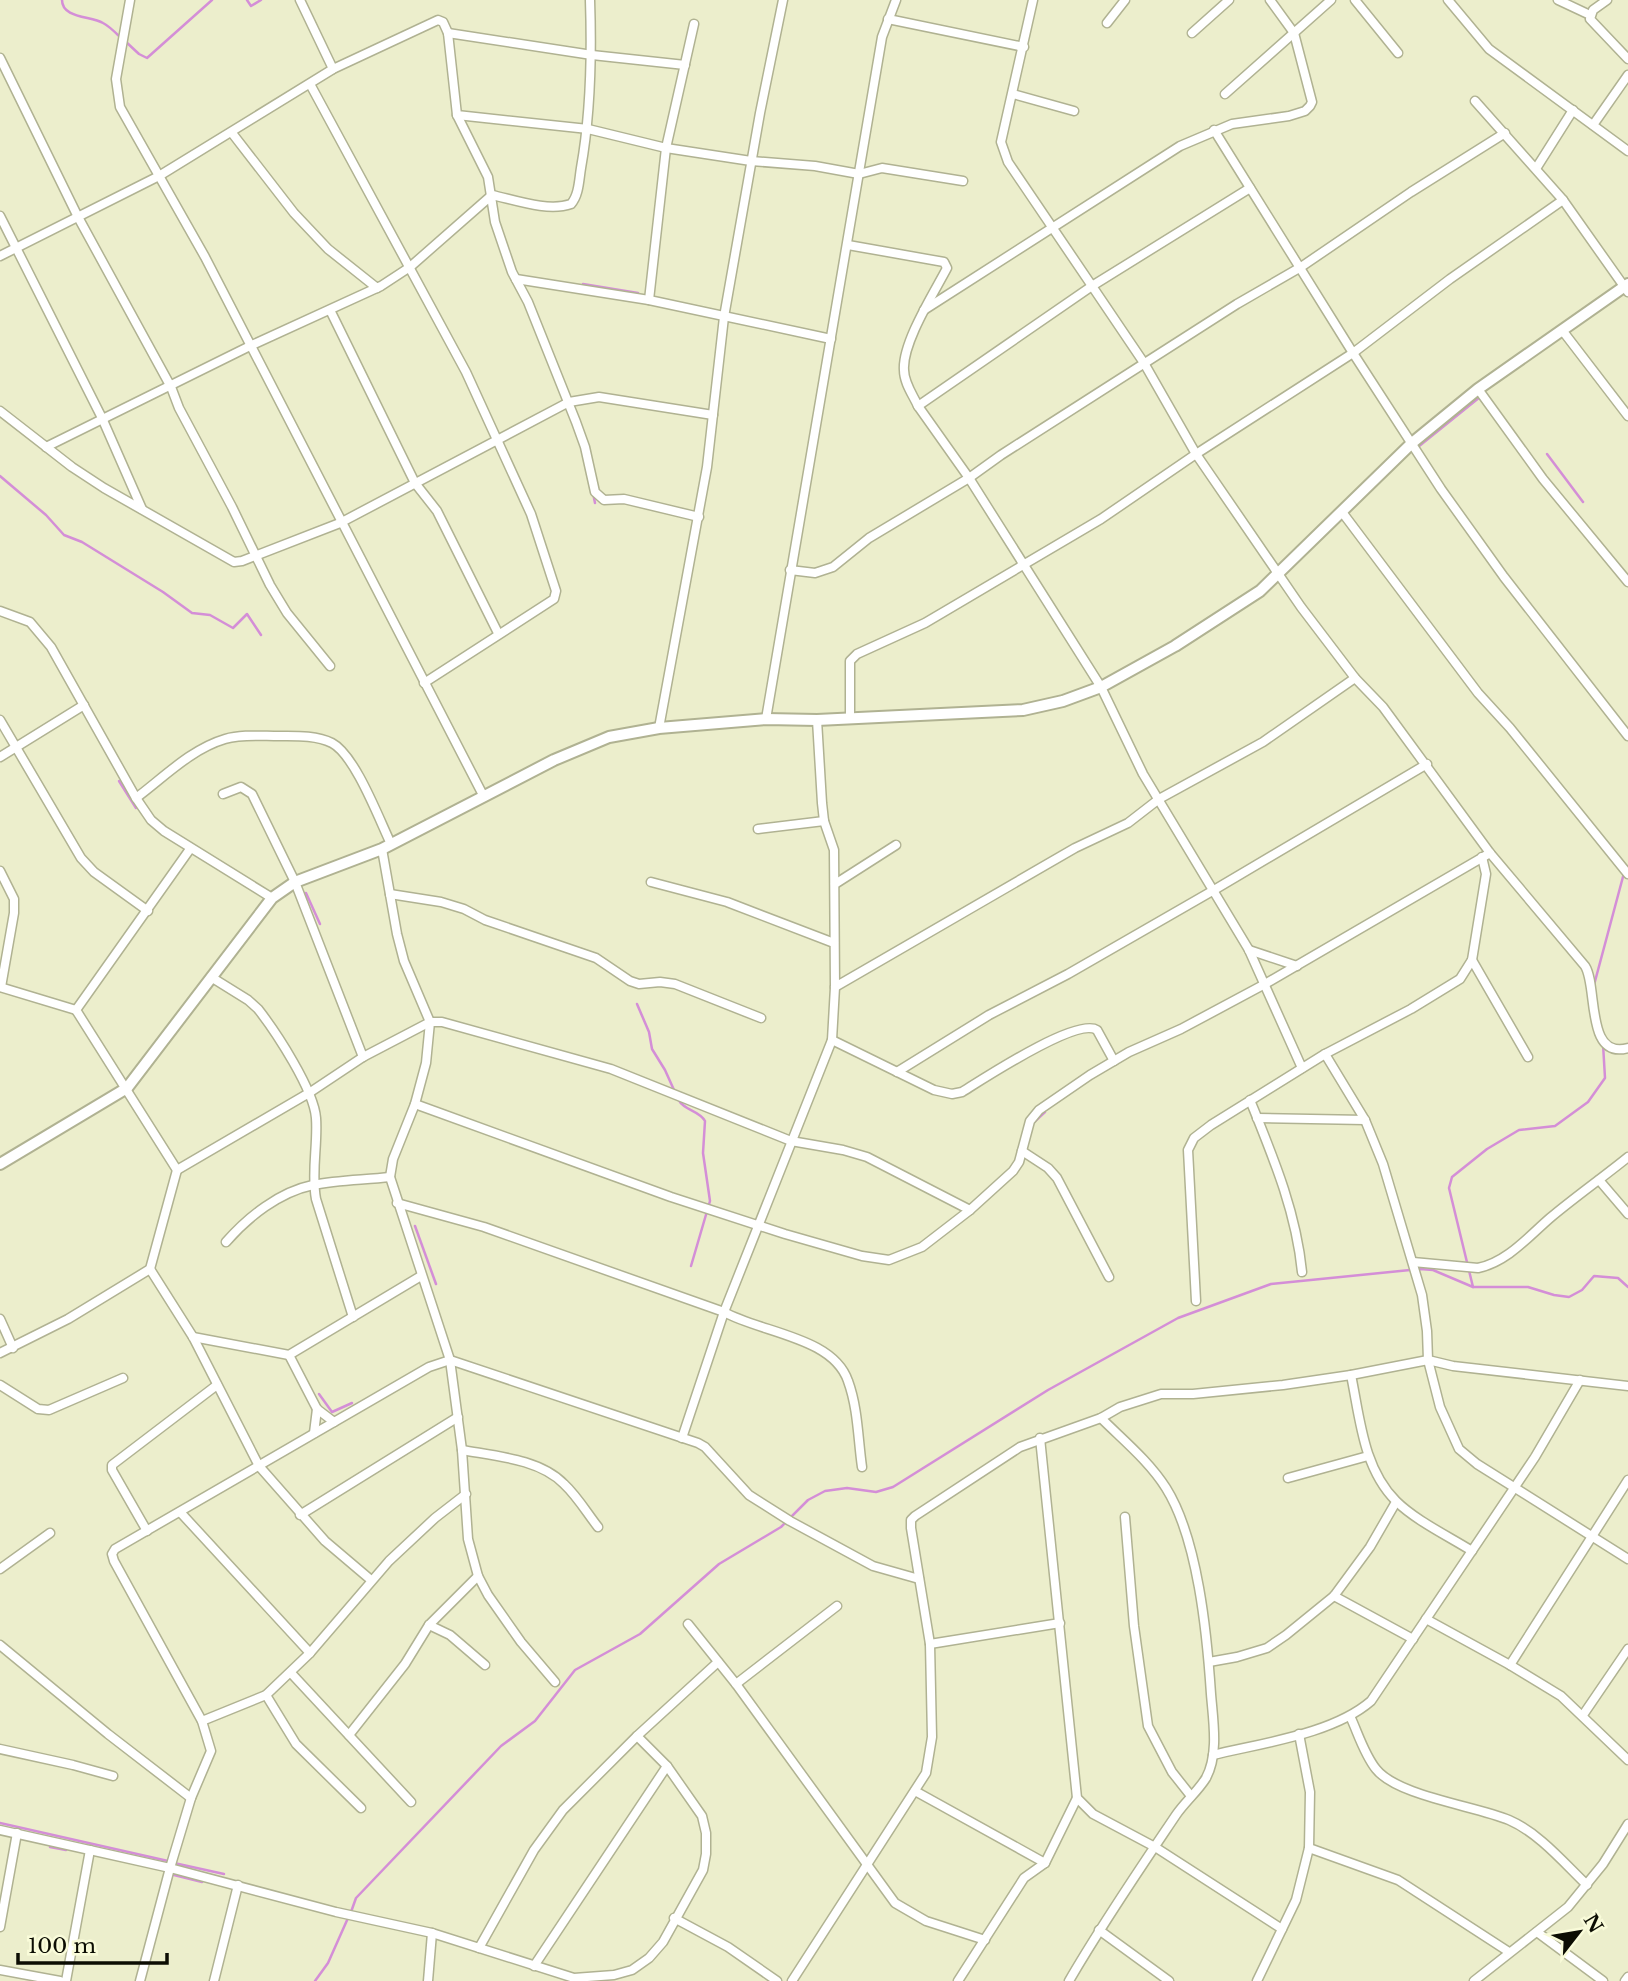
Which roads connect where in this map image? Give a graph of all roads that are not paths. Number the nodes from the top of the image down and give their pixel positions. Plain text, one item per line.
1 (130, 0) edge
2 (300, 0) edge
3 (590, 0) edge
4 (783, 0) edge
5 (896, 0) edge
6 (1033, 0) edge
7 (1125, 0) edge
8 (1228, 0) edge
9 (1270, 0) edge
10 (1331, 0) edge
11 (1355, 0) edge
12 (1448, 0) edge
13 (1558, 0) edge
14 (1607, 0) edge
15 (1590, 15) junction
16 (888, 19) junction
17 (694, 23) dead end
18 (1107, 23) dead end
19 (448, 33) junction
20 (1192, 33) dead end
21 (1294, 33) junction
22 (1024, 47) junction
23 (1398, 53) dead end
24 (592, 55) junction
25 (0, 58) edge
26 (1628, 59) edge
27 (685, 65) junction
28 (333, 69) junction
29 (1628, 75) edge
30 (310, 84) junction
31 (1013, 94) junction
32 (1225, 94) dead end
33 (1475, 101) dead end
34 (1573, 110) junction
35 (1074, 111) dead end
36 (457, 115) junction
37 (1593, 125) junction
38 (588, 129) junction
39 (1214, 130) junction
40 (232, 133) junction
41 (1505, 133) junction
42 (666, 148) junction
43 (1628, 151) edge
44 (751, 161) junction
45 (1536, 167) junction
46 (859, 174) junction
47 (159, 176) junction
48 (963, 181) dead end
49 (1250, 188) junction
50 (492, 195) junction
51 (1563, 200) junction
52 (0, 216) edge
53 (78, 217) junction
54 (1053, 228) junction
55 (848, 246) junction
56 (17, 248) junction
57 (0, 256) edge
58 (410, 267) junction
59 (1301, 267) junction
60 (516, 279) junction
61 (1092, 286) junction
62 (1627, 287) edge
63 (377, 288) junction
64 (649, 300) junction
65 (330, 310) junction
66 (924, 310) junction
67 (724, 317) junction
68 (1562, 330) junction
69 (831, 339) junction
70 (250, 346) junction
71 (1353, 354) junction
72 (1144, 363) junction
73 (171, 387) junction
74 (1478, 389) junction
75 (569, 402) junction
76 (918, 407) junction
77 (0, 411) edge
78 (713, 415) junction
79 (1628, 416) edge
80 (102, 418) junction
81 (496, 439) junction
82 (1412, 443) junction
83 (46, 447) junction
84 (1196, 454) junction
85 (969, 478) junction
86 (415, 483) junction
87 (142, 509) junction
88 (1342, 512) junction
89 (699, 517) junction
90 (340, 523) junction
91 (257, 556) junction
92 (1024, 566) junction
93 (790, 570) junction
94 (1278, 574) junction
95 (1628, 582) edge
96 (0, 611) edge
97 (498, 633) junction
98 (330, 666) dead end
99 (1355, 678) junction
100 (424, 683) junction
101 (1101, 687) junction
102 (84, 705) junction
103 (850, 718) junction
104 (766, 719) junction
105 (0, 720) edge
106 (817, 720) junction
107 (659, 727) junction
108 (1628, 736) edge
109 (16, 746) junction
110 (0, 757) edge
111 (1427, 764) junction
112 (223, 794) dead end
113 (484, 797) junction
114 (136, 799) junction
115 (1158, 799) junction
116 (824, 821) junction
117 (758, 829) dead end
118 (896, 845) dead end
119 (387, 846) junction
120 (190, 849) junction
121 (1486, 855) junction
122 (0, 871) edge
123 (1628, 874) edge
124 (295, 882) junction
125 (651, 883) dead end
126 (835, 884) junction
127 (1213, 890) junction
128 (390, 894) junction
129 (272, 898) junction
130 (148, 911) junction
131 (834, 943) junction
132 (1249, 950) junction
133 (1472, 960) junction
134 (1297, 966) junction
135 (211, 977) junction
136 (1265, 984) junction
137 (0, 987) edge
138 (835, 987) junction
139 (76, 1010) junction
140 (761, 1017) dead end
141 (430, 1022) junction
142 (832, 1040) junction
143 (1628, 1048) edge
144 (1325, 1054) junction
145 (363, 1057) junction
146 (1528, 1057) dead end
147 (1114, 1061) junction
148 (1302, 1068) junction
149 (897, 1072) junction
150 (127, 1088) junction
151 (309, 1093) junction
152 (1250, 1100) junction
153 (415, 1104) junction
154 (1257, 1118) junction
155 (1365, 1120) junction
156 (791, 1141) junction
157 (1022, 1151) junction
158 (1628, 1157) edge
159 (0, 1164) edge
160 (177, 1170) junction
161 (390, 1177) junction
162 (1599, 1180) junction
163 (314, 1185) junction
164 (397, 1203) junction
165 (970, 1210) junction
166 (1628, 1214) edge
167 (759, 1224) junction
168 (226, 1242) dead end
169 (1413, 1262) junction
170 (150, 1269) junction
171 (1302, 1272) dead end
172 (421, 1276) junction
173 (1108, 1277) dead end
174 (1196, 1301) dead end
175 (724, 1312) junction
176 (353, 1317) junction
177 (0, 1319) edge
178 (193, 1337) junction
179 (13, 1348) junction
180 (0, 1353) edge
181 (289, 1355) junction
182 (450, 1360) junction
183 (1428, 1360) junction
184 (1351, 1376) junction
185 (123, 1378) dead end
186 (1580, 1380) junction
187 (0, 1385) edge
188 (218, 1385) junction
189 (1628, 1387) edge
190 (317, 1409) junction
191 (457, 1416) junction
192 (1101, 1418) junction
193 (334, 1422) junction
194 (314, 1433) junction
195 (682, 1438) junction
196 (1040, 1438) junction
197 (462, 1450) junction
198 (1368, 1456) junction
199 (259, 1466) junction
200 (862, 1467) dead end
201 (1287, 1478) dead end
202 (1628, 1480) edge
203 (1513, 1487) junction
204 (466, 1494) junction
205 (1396, 1502) junction
206 (181, 1513) junction
207 (300, 1515) junction
208 (1125, 1517) dead end
209 (598, 1527) dead end
210 (148, 1531) junction
211 (50, 1533) dead end
212 (1590, 1535) junction
213 (1472, 1551) junction
214 (1628, 1559) edge
215 (0, 1569) edge
216 (478, 1576) junction
217 (919, 1579) junction
218 (371, 1580) junction
219 (1334, 1596) junction
220 (837, 1606) dead end
221 (1426, 1619) junction
222 (688, 1623) dead end
223 (1060, 1623) junction
224 (429, 1625) junction
225 (1413, 1639) junction
226 (930, 1644) junction
227 (0, 1645) edge
228 (1628, 1649) edge
229 (310, 1653) junction
230 (718, 1662) junction
231 (1209, 1662) junction
232 (485, 1665) dead end
233 (1510, 1665) junction
234 (291, 1672) junction
235 (555, 1682) dead end
236 (736, 1684) junction
237 (266, 1695) junction
238 (1583, 1715) junction
239 (1350, 1716) junction
240 (202, 1721) junction
241 (1299, 1734) junction
242 (349, 1735) junction
243 (637, 1736) junction
244 (0, 1749) edge
245 (1213, 1755) junction
246 (1628, 1760) edge
247 (667, 1766) junction
248 (113, 1776) dead end
249 (915, 1791) junction
250 (1191, 1796) junction
251 (191, 1798) junction
252 (1077, 1798) junction
253 (411, 1802) dead end
254 (361, 1808) dead end
255 (1628, 1824) edge
256 (0, 1830) edge
257 (17, 1833) junction
258 (1155, 1847) junction
259 (1309, 1848) junction
260 (90, 1850) junction
261 (1045, 1863) junction
262 (867, 1867) junction
263 (170, 1868) junction
264 (238, 1885) junction
265 (1587, 1885) junction
266 (674, 1918) junction
267 (0, 1927) edge
268 (1282, 1929) junction
269 (1099, 1930) junction
270 (1537, 1932) junction
271 (432, 1933) junction
272 (985, 1940) junction
273 (479, 1948) junction
274 (1509, 1952) junction
275 (534, 1966) junction
276 (0, 1970) edge
277 (574, 1980) edge
278 (60, 1981) edge
279 (66, 1981) edge
280 (140, 1981) edge
281 (214, 1981) edge
282 (428, 1981) edge
283 (777, 1981) edge
284 (792, 1981) edge
285 (958, 1981) edge
286 (1069, 1981) edge
287 (1169, 1981) edge
288 (1257, 1981) edge
289 (1475, 1981) edge
290 (1603, 1981) edge

1 - 47 street
2 - 28 street
3 - 24 street
4 - 44 street
5 - 16 street
6 - 22 street
7 - 18 street
8 - 20 street
9 - 21 street
10 - 21 street
11 - 23 street
12 - 34 street
13 - 15 street
14 - 15 street
15 - 26 street
16 - 22 street
16 - 46 street
17 - 27 street
19 - 24 street
19 - 28 street
19 - 36 street
21 - 32 street
21 - 39 street
22 - 31 street
24 - 27 street
24 - 38 street
25 - 53 street
27 - 42 street
28 - 30 street
29 - 37 street
30 - 40 street
30 - 58 street
31 - 35 street
31 - 54 street
33 - 41 street
34 - 37 street
34 - 45 street
36 - 38 street
36 - 50 street
37 - 43 street
38 - 42 street
38 - 50 street
39 - 49 street
39 - 54 street
40 - 47 street
40 - 63 street
41 - 45 street
41 - 59 street
42 - 44 street
42 - 64 street
44 - 46 street
44 - 67 street
45 - 51 street
46 - 48 street
46 - 55 street
47 - 53 street
47 - 70 street
49 - 59 street
49 - 61 street
50 - 58 street
50 - 60 street
51 - 62 street
51 - 71 street
52 - 56 street
53 - 56 street
53 - 73 street
54 - 61 street
54 - 66 street
55 - 66 street
55 - 69 street
56 - 57 street
56 - 80 street
58 - 63 street
58 - 81 street
59 - 71 street
59 - 72 street
60 - 64 street
60 - 75 street
61 - 72 street
61 - 76 street
62 - 68 main road
63 - 65 street
64 - 67 street
65 - 70 street
65 - 86 street
66 - 76 street
67 - 69 street
67 - 78 street
68 - 74 main road
68 - 79 street
69 - 93 street
70 - 73 street
70 - 90 street
71 - 82 street
71 - 84 street
72 - 84 street
72 - 85 street
73 - 80 street
73 - 91 street
74 - 82 main road
74 - 95 street
75 - 78 street
75 - 81 street
75 - 89 street
76 - 85 street
77 - 83 street
78 - 89 street
80 - 83 street
80 - 87 street
81 - 86 street
81 - 97 street
82 - 88 main road
82 - 108 street
83 - 87 street
84 - 92 street
84 - 94 street
85 - 92 street
85 - 93 street
86 - 90 street
86 - 97 street
87 - 91 street
88 - 94 main road
88 - 123 street
89 - 107 street
90 - 91 street
90 - 100 street
91 - 98 street
92 - 101 street
92 - 103 street
93 - 104 street
94 - 99 street
94 - 101 main road
96 - 102 street
97 - 100 street
99 - 111 street
99 - 115 street
100 - 113 street
101 - 103 main road
101 - 115 street
102 - 109 street
102 - 114 street
103 - 106 main road
104 - 106 main road
104 - 107 main road
105 - 109 street
106 - 116 street
107 - 113 main road
109 - 110 street
109 - 130 street
111 - 121 street
111 - 127 street
112 - 124 street
113 - 119 main road
114 - 119 street
114 - 120 street
115 - 127 street
115 - 138 street
116 - 117 street
116 - 126 street
118 - 126 street
119 - 124 main road
119 - 128 street
120 - 129 street
120 - 130 street
121 - 133 street
121 - 134 street
121 - 143 street
122 - 137 street
124 - 129 main road
124 - 145 street
125 - 131 street
126 - 131 street
127 - 132 street
127 - 149 street
128 - 140 street
128 - 141 street
129 - 135 main road
130 - 139 street
131 - 138 street
132 - 134 street
132 - 136 street
133 - 144 street
133 - 146 street
134 - 136 street
135 - 150 main road
135 - 151 street
136 - 147 street
136 - 148 street
137 - 139 street
138 - 142 street
139 - 150 street
141 - 145 street
141 - 153 street
141 - 156 street
142 - 149 street
142 - 156 street
144 - 148 street
144 - 155 street
145 - 151 street
147 - 149 street
147 - 157 street
148 - 152 street
150 - 159 main road
150 - 160 street
151 - 160 street
151 - 163 street
152 - 154 street
152 - 174 street
153 - 161 street
153 - 167 street
154 - 155 street
154 - 171 street
155 - 169 street
156 - 165 street
156 - 167 street
157 - 165 street
157 - 173 street
158 - 162 street
160 - 170 street
161 - 163 street
161 - 164 street
162 - 166 street
162 - 169 street
163 - 168 street
163 - 176 street
164 - 172 street
164 - 175 street
165 - 167 street
167 - 175 street
169 - 183 street
170 - 178 street
170 - 179 street
172 - 176 street
172 - 182 street
175 - 195 street
175 - 200 street
176 - 181 street
177 - 179 street
178 - 181 street
178 - 188 street
179 - 180 street
181 - 190 street
182 - 191 street
182 - 193 street
182 - 195 street
183 - 184 street
183 - 186 street
183 - 203 street
184 - 192 street
184 - 198 street
185 - 187 street
186 - 189 street
186 - 203 street
188 - 199 street
188 - 210 street
190 - 193 street
190 - 194 street
191 - 197 street
191 - 207 street
192 - 196 street
192 - 231 street
193 - 194 street
194 - 199 street
195 - 217 street
196 - 217 street
196 - 223 street
197 - 204 street
197 - 209 street
198 - 201 street
198 - 205 street
199 - 206 street
199 - 207 street
202 - 212 street
203 - 212 street
203 - 213 street
204 - 216 street
204 - 218 street
205 - 213 street
205 - 219 street
206 - 210 street
206 - 229 street
207 - 218 street
208 - 250 street
210 - 240 street
211 - 215 street
212 - 214 street
212 - 233 street
213 - 221 street
216 - 224 street
216 - 235 street
217 - 226 street
218 - 229 street
219 - 225 street
219 - 231 street
220 - 236 street
221 - 225 street
221 - 233 street
222 - 230 street
223 - 226 street
223 - 252 street
224 - 232 street
224 - 242 street
225 - 239 street
226 - 249 street
227 - 251 street
228 - 238 street
229 - 234 street
230 - 236 street
230 - 243 street
231 - 245 street
233 - 238 street
234 - 237 street
234 - 242 street
236 - 262 street
237 - 240 street
237 - 254 street
238 - 246 street
239 - 241 street
239 - 265 street
240 - 251 street
241 - 245 street
241 - 259 street
242 - 253 street
243 - 247 street
243 - 273 street
244 - 248 street
245 - 250 street
247 - 266 street
247 - 275 street
249 - 261 street
249 - 262 street
250 - 258 street
251 - 263 street
252 - 258 street
252 - 261 street
255 - 265 street
256 - 257 street
257 - 260 street
257 - 267 street
258 - 268 street
258 - 269 street
259 - 268 street
259 - 274 street
260 - 263 street
260 - 279 street
261 - 272 street
262 - 272 street
262 - 284 street
263 - 264 street
263 - 280 street
264 - 271 street
264 - 281 street
265 - 270 street
266 - 277 street
266 - 283 street
268 - 288 street
269 - 286 street
269 - 287 street
270 - 274 street
270 - 290 street
271 - 273 street
271 - 282 street
272 - 285 street
273 - 275 street
274 - 289 street
275 - 277 street
276 - 278 street

